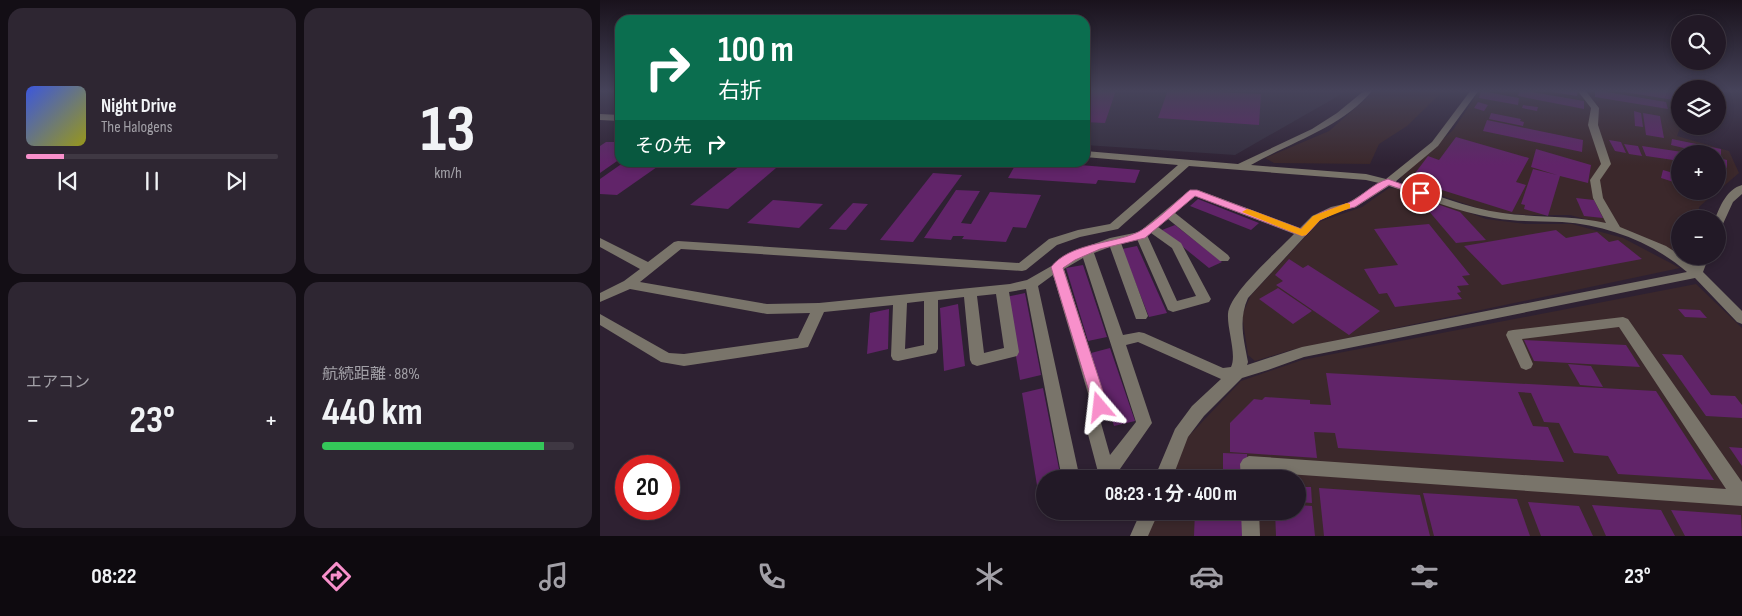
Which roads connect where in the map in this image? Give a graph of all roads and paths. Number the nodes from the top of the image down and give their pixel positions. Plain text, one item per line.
1 (1336, 115) edge
2 (1456, 115) edge
3 (1595, 115) edge
4 (600, 117) edge
5 (615, 118) edge
6 (1090, 154) edge
7 (1187, 162) junction
8 (1241, 166) junction
9 (1388, 182) junction
10 (1742, 188) edge
11 (1724, 210) edge
12 (1168, 213) junction
13 (1616, 230) junction
14 (1146, 231) junction
15 (1302, 233) junction
16 (1114, 241) junction
17 (600, 242) edge
18 (1087, 251) junction
19 (1224, 258) dead end
20 (1700, 265) edge
21 (1057, 267) junction
22 (649, 268) junction
23 (1696, 274) junction
24 (629, 284) junction
25 (1031, 284) junction
26 (1002, 289) junction
27 (970, 292) junction
28 (930, 296) junction
29 (600, 298) edge
30 (900, 300) junction
31 (819, 308) junction
32 (1141, 316) dead end
33 (600, 319) edge
34 (1742, 319) edge
35 (1118, 341) junction
36 (1526, 364) dead end
37 (1236, 374) junction
38 (1069, 470) edge
39 (1104, 470) edge
40 (1109, 470) edge
41 (1167, 470) edge
42 (1249, 470) edge
43 (1742, 497) edge
44 (1146, 520) edge
45 (1250, 520) edge
46 (1139, 536) edge
47 (1251, 536) edge

1 - 8 street
2 - 9 street
3 - 13 street
4 - 5 street
6 - 7 street
7 - 8 street
7 - 22 street
8 - 9 street
9 - 13 street
9 - 15 street
10 - 11 street
12 - 14 street
12 - 15 street
12 - 19 street
13 - 23 street
14 - 14 street
14 - 16 street
15 - 37 street
16 - 18 street
16 - 32 street
17 - 22 street
18 - 21 street
18 - 35 street
20 - 23 street
21 - 25 street
21 - 39 street
22 - 24 street
23 - 34 street
23 - 37 street
24 - 29 street
24 - 31 street
25 - 26 street
25 - 38 street
26 - 27 street
26 - 27 street
27 - 28 street
28 - 30 street
28 - 30 street
30 - 31 street
31 - 33 street
35 - 37 street
35 - 40 street
36 - 43 street
37 - 41 street
42 - 43 street
44 - 46 street
45 - 47 street

